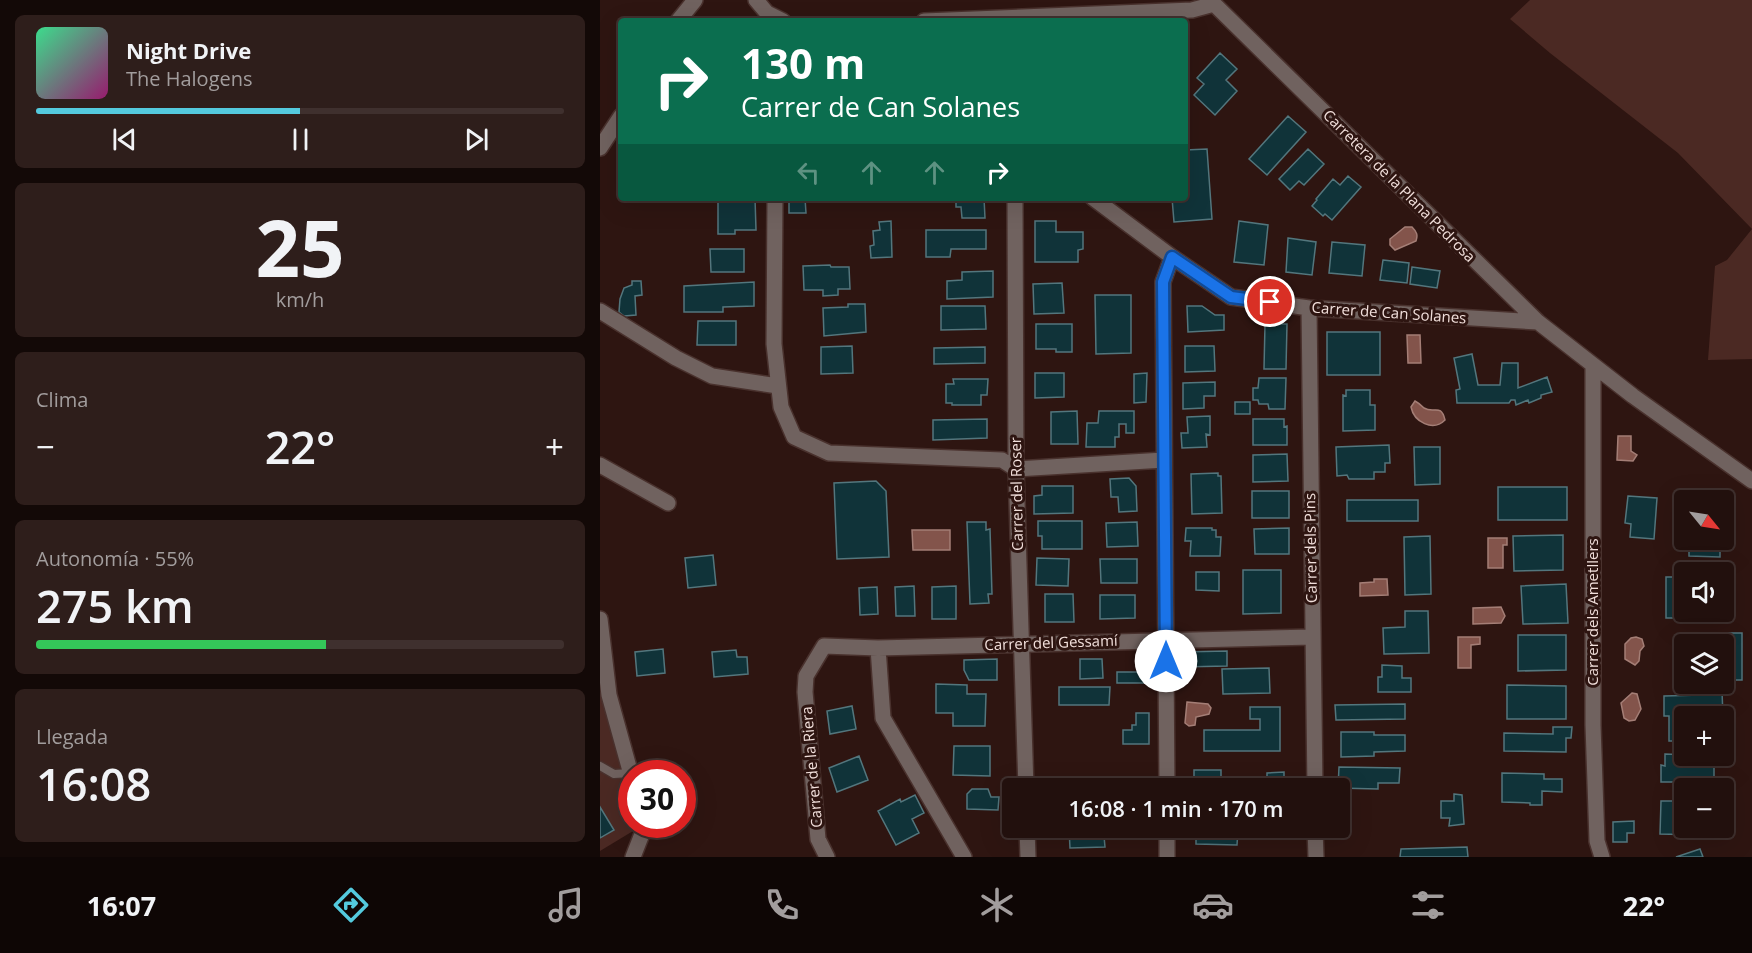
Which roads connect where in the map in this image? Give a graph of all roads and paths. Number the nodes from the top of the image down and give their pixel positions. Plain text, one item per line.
1 (695, 0) edge
2 (756, 0) edge
3 (1212, 2) edge
4 (768, 17) edge
5 (680, 18) edge
6 (997, 18) edge
7 (618, 121) edge
8 (600, 148) edge
9 (776, 201) edge
10 (1015, 201) edge
11 (1097, 201) edge
12 (1172, 257) junction
13 (1309, 308) junction
14 (600, 311) edge
15 (1538, 322) junction
16 (1593, 366) junction
17 (778, 386) junction
18 (1164, 460) junction
19 (600, 465) edge
20 (1016, 469) junction
21 (1752, 481) edge
22 (668, 502) dead end
23 (600, 619) edge
24 (1312, 637) junction
25 (1165, 640) junction
26 (1021, 644) junction
27 (878, 648) junction
28 (806, 676) joint
29 (627, 760) edge
30 (600, 766) edge
31 (618, 774) edge
32 (1026, 778) edge
33 (1167, 778) edge
34 (1315, 778) edge
35 (640, 838) edge
36 (1027, 838) edge
37 (1167, 838) edge
38 (1316, 838) edge
39 (633, 857) edge
40 (827, 857) edge
41 (964, 857) edge
42 (1028, 857) edge
43 (1167, 857) edge
44 (1316, 857) edge
45 (1602, 857) edge

1 - 5 street
2 - 4 street
3 - 6 street
3 - 15 street, Carretera de la Plana Pedrosa
7 - 8 street
9 - 17 street
10 - 20 street, Carrer del Roser
11 - 12 street, Carrer de Can Solanes
12 - 13 street, Carrer de Can Solanes
12 - 18 street
13 - 15 street, Carrer de Can Solanes
13 - 24 street, Carrer dels Pins
14 - 17 street
15 - 16 street, Carretera de la Plana Pedrosa
16 - 21 street
16 - 45 street, Carrer dels Ametllers
17 - 20 street
18 - 20 street
18 - 25 street
19 - 22 street
20 - 26 street, Carrer del Roser
23 - 29 street
24 - 25 street, Carrer del Gessamí
24 - 34 street, Carrer dels Pins
25 - 26 street, Carrer del Gessamí
25 - 33 street
26 - 27 street, Carrer del Gessamí
26 - 32 street, Carrer del Roser
27 - 28 street, Carrer del Gessamí
27 - 41 street
28 - 40 street, Carrer de la Riera
30 - 31 lane
35 - 39 street
36 - 42 street
37 - 43 street
38 - 44 street

